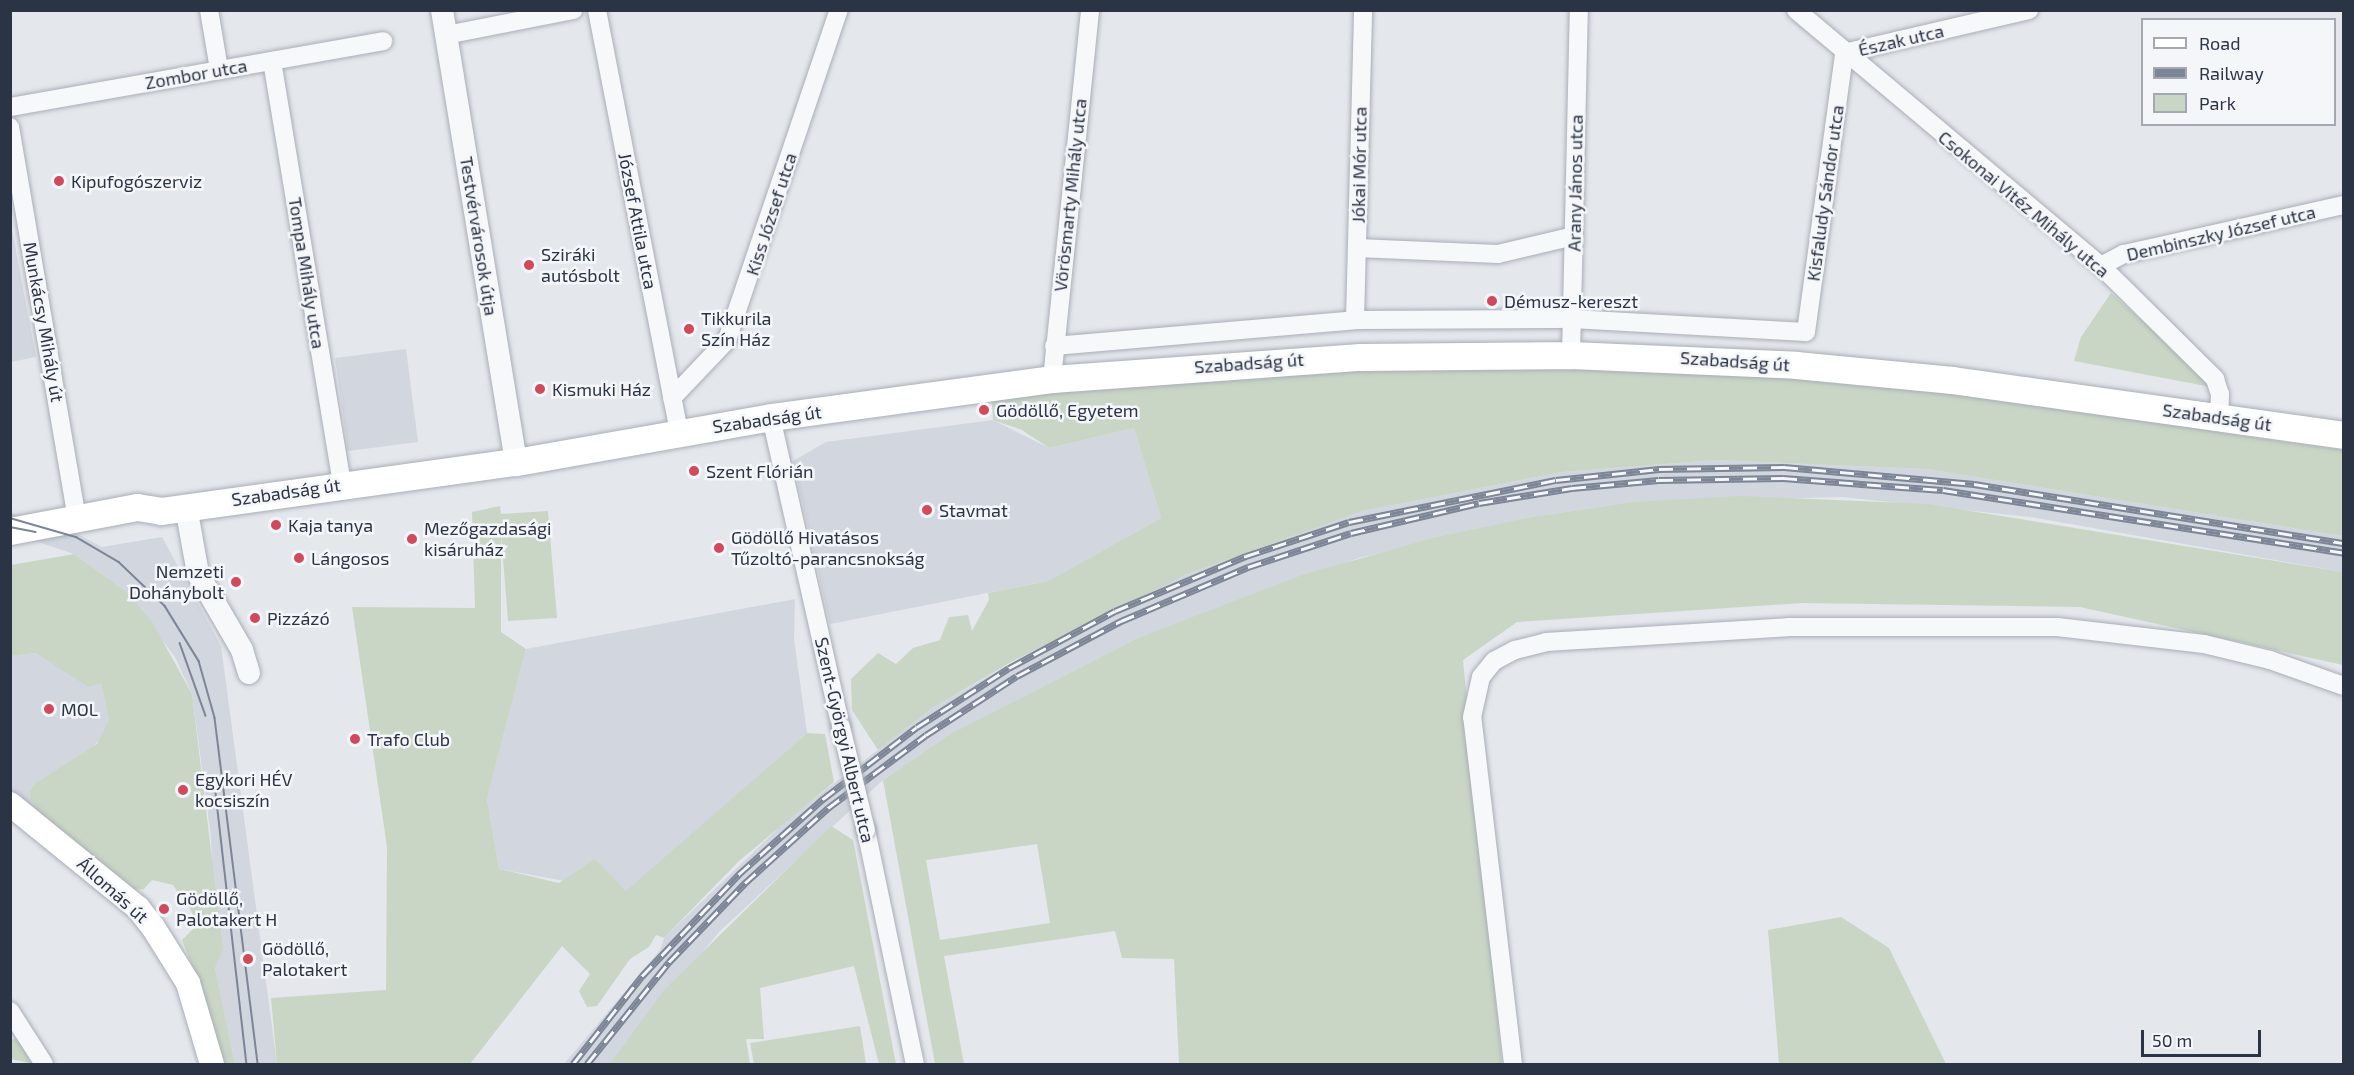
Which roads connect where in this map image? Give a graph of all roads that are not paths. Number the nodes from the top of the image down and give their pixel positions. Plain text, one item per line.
1 (209, 10) edge
2 (442, 10) edge
3 (574, 10) edge
4 (597, 10) edge
5 (839, 10) edge
6 (1090, 10) edge
7 (1362, 10) edge
8 (1579, 10) edge
9 (1796, 10) edge
10 (2029, 10) edge
11 (446, 35) junction
12 (382, 41) dead end
13 (1844, 53) junction
14 (272, 61) junction
15 (219, 69) junction
16 (10, 107) edge
17 (10, 127) edge
18 (2343, 205) edge
19 (1575, 236) junction
20 (1357, 248) junction
21 (2101, 266) junction
22 (1572, 319) junction
23 (1355, 320) junction
24 (1806, 332) joint
25 (1054, 346) junction
26 (1571, 355) junction
27 (1052, 379) junction
28 (672, 398) junction
29 (771, 417) junction
30 (2219, 417) junction
31 (678, 432) junction
32 (2343, 435) edge
33 (516, 462) junction
34 (342, 484) junction
35 (173, 509) junction
36 (77, 518) junction
37 (10, 531) edge
38 (10, 548) edge
39 (249, 673) dead end
40 (2343, 686) edge
41 (12, 808) edge
42 (10, 1011) edge
43 (44, 1065) edge
44 (212, 1065) edge
45 (915, 1065) edge
46 (1513, 1065) edge

1 - 15 street
2 - 11 street, Testvérvárosok útja
3 - 11 street
4 - 28 street, József Attila utca
5 - 28 street, Kiss József utca
6 - 25 street, Vörösmarty Mihály utca
7 - 20 street, Jókai Mór utca
8 - 19 street, Arany János utca
9 - 13 street, Csokonai Vitéz Mihály utca
10 - 13 street, Észak utca
11 - 33 street, Testvérvárosok útja
12 - 14 street, Zombor utca
13 - 21 street, Csokonai Vitéz Mihály utca
13 - 24 street, Kisfaludy Sándor utca
14 - 15 street, Zombor utca
14 - 34 street, Tompa Mihály utca
15 - 16 street, Zombor utca
17 - 36 street, Munkácsy Mihály út
18 - 21 street, Dembinszky József utca
19 - 20 street
19 - 22 street, Arany János utca
20 - 23 street, Jókai Mór utca
21 - 30 street, Csokonai Vitéz Mihály utca
22 - 23 street, Szabadság út
22 - 24 street, Szabadság út
22 - 26 street, Arany János utca
23 - 25 street, Szabadság út
25 - 27 street, Vörösmarty Mihály utca
26 - 27 main road, Szabadság út
26 - 30 main road, Szabadság út
27 - 29 main road, Szabadság út
28 - 31 street, József Attila utca
29 - 31 main road, Szabadság út
29 - 45 street, Szent-Györgyi Albert utca, bridge
30 - 32 main road, Szabadság út
31 - 33 main road, Szabadság út
33 - 34 main road, Szabadság út
34 - 35 main road, Szabadság út
35 - 36 main road, Szabadság út
35 - 38 main road, Szabadság út
35 - 39 street
36 - 37 main road, Szabadság út
40 - 46 street
41 - 44 main road, Állomás út
42 - 43 street

